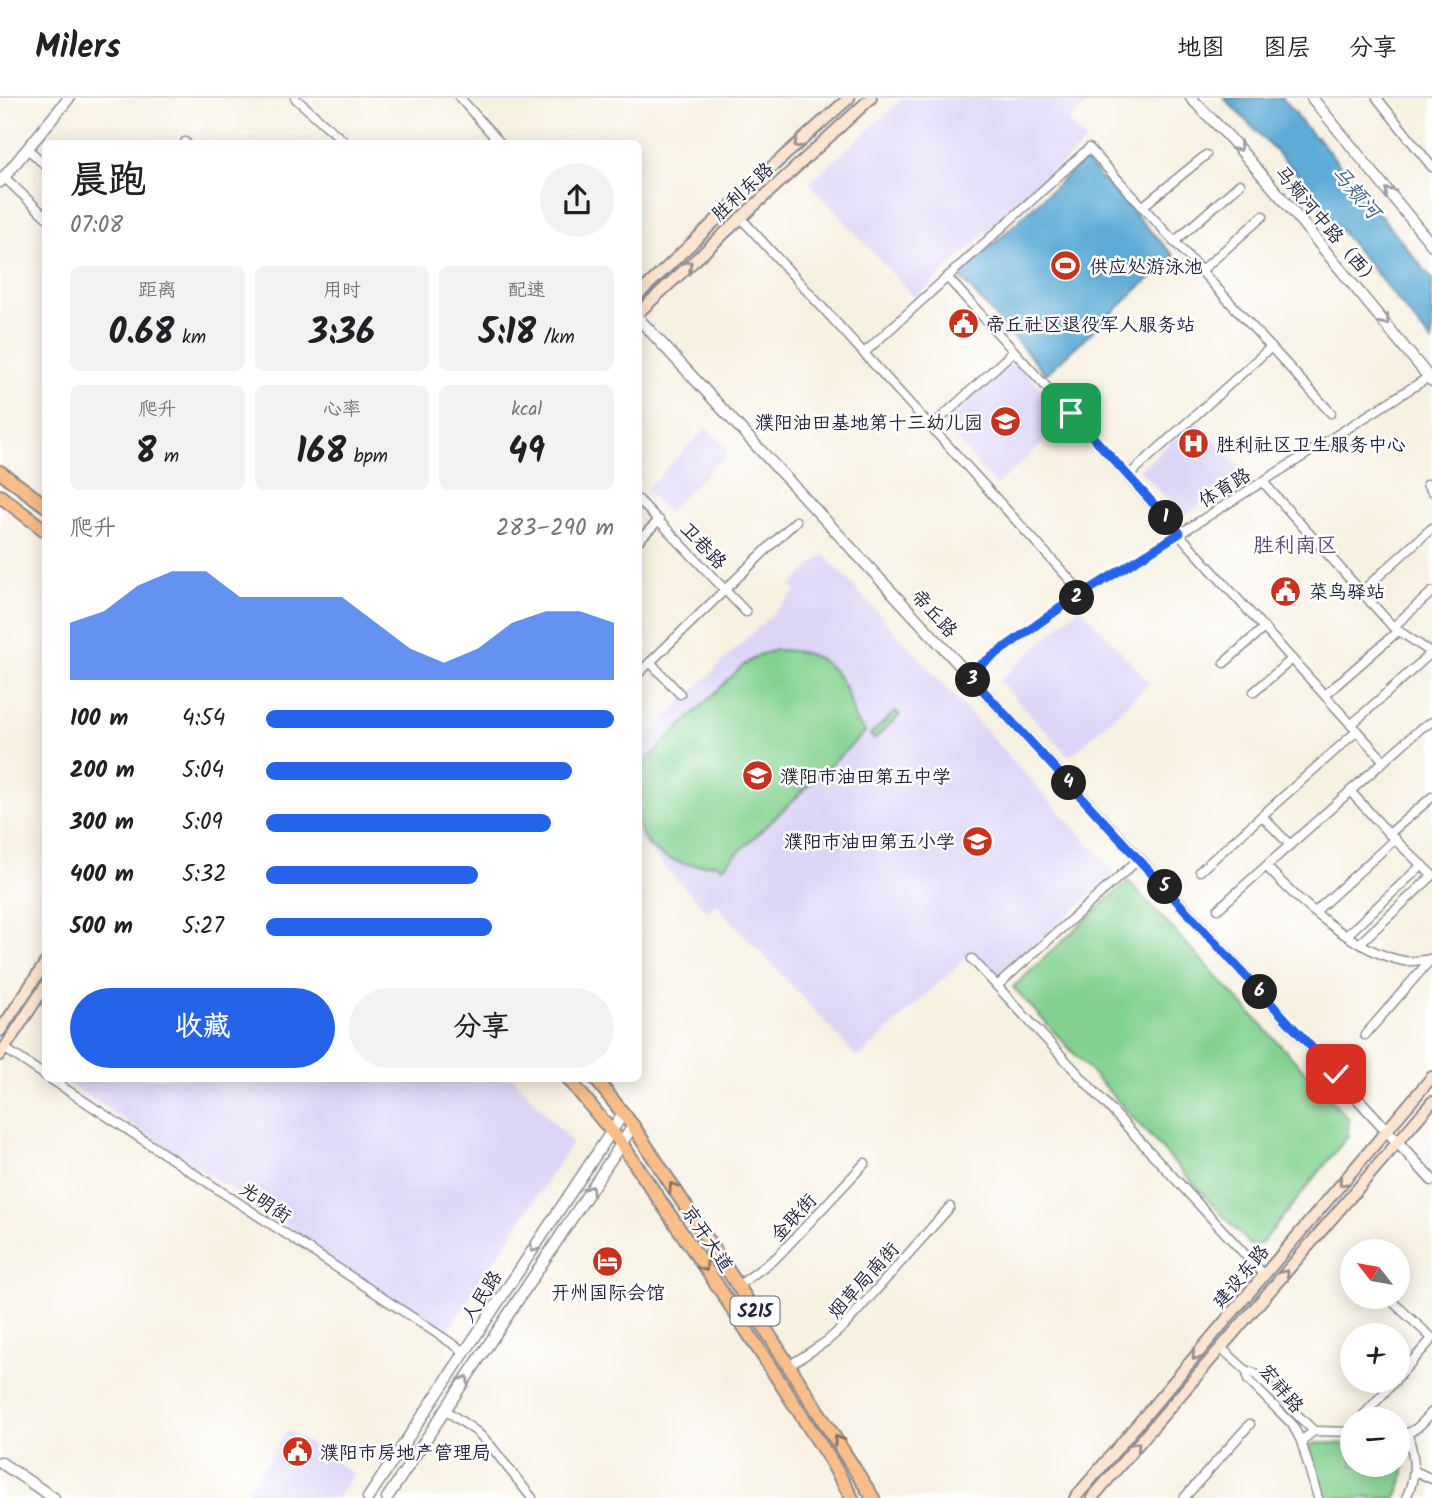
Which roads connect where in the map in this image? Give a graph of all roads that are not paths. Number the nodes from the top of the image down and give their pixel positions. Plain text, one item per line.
1 (69, 98) edge
2 (295, 98) edge
3 (460, 98) edge
4 (849, 98) edge
5 (871, 98) edge
6 (1191, 98) edge
7 (1312, 98) edge
8 (1377, 98) edge
9 (342, 140) edge
10 (497, 140) edge
11 (28, 149) junction
12 (1206, 155) dead end
13 (42, 162) edge
14 (1432, 167) edge
15 (2, 179) edge
16 (1240, 184) dead end
17 (1142, 207) junction
18 (42, 214) edge
19 (1263, 216) dead end
20 (740, 217) junction
21 (1174, 242) junction
22 (1432, 246) edge
23 (1201, 271) junction
24 (947, 277) junction
25 (642, 290) edge
26 (642, 309) edge
27 (642, 322) edge
28 (1271, 347) junction
29 (1014, 351) junction
30 (864, 353) junction
31 (1431, 379) edge
32 (1331, 412) dead end
33 (930, 427) junction
34 (0, 472) edge
35 (1128, 476) junction
36 (1263, 482) junction
37 (0, 496) edge
38 (42, 503) edge
39 (642, 503) edge
40 (659, 520) junction
41 (796, 521) dead end
42 (42, 528) edge
43 (1432, 528) edge
44 (1180, 533) junction
45 (642, 537) edge
46 (725, 591) junction
47 (1362, 591) junction
48 (1432, 592) edge
49 (1083, 594) junction
50 (746, 612) dead end
51 (1264, 628) junction
52 (1396, 629) junction
53 (1432, 653) edge
54 (1292, 659) junction
55 (650, 662) junction
56 (1224, 663) dead end
57 (642, 670) edge
58 (968, 674) junction
59 (1255, 692) dead end
60 (680, 694) dead end
61 (1325, 695) junction
62 (1432, 722) edge
63 (1354, 728) junction
64 (1384, 761) junction
65 (1350, 791) junction
66 (1432, 797) edge
67 (1262, 816) junction
68 (1392, 836) junction
69 (1290, 845) junction
70 (1139, 859) junction
71 (1266, 866) junction
72 (1429, 870) edge
73 (1200, 871) dead end
74 (1218, 909) dead end
75 (1316, 911) junction
76 (1347, 935) junction
77 (1360, 943) junction
78 (1431, 958) edge
79 (972, 959) dead end
80 (42, 968) edge
81 (997, 986) junction
82 (42, 991) edge
83 (0, 1031) edge
84 (1365, 1035) dead end
85 (2, 1052) edge
86 (42, 1074) edge
87 (1432, 1077) edge
88 (55, 1082) edge
89 (571, 1082) edge
90 (598, 1082) edge
91 (1432, 1102) edge
92 (623, 1114) junction
93 (633, 1126) junction
94 (612, 1129) junction
95 (1387, 1130) junction
96 (1398, 1142) junction
97 (621, 1143) junction
98 (865, 1163) dead end
99 (1432, 1180) edge
100 (950, 1207) dead end
101 (1264, 1275) junction
102 (738, 1286) junction
103 (1400, 1309) edge
104 (1432, 1338) edge
105 (1221, 1348) junction
106 (465, 1352) junction
107 (1410, 1363) edge
108 (790, 1365) junction
109 (1247, 1371) junction
110 (1384, 1393) edge
111 (1371, 1407) edge
112 (445, 1410) junction
113 (1432, 1412) edge
114 (1250, 1424) dead end
115 (1314, 1431) junction
116 (1340, 1431) edge
117 (1410, 1432) edge
118 (1301, 1441) junction
119 (1410, 1448) edge
120 (0, 1462) edge
121 (1415, 1471) junction
122 (1432, 1479) edge
123 (54, 1498) edge
124 (368, 1498) edge
125 (387, 1498) edge
126 (532, 1498) edge
127 (852, 1498) edge
128 (873, 1498) edge
129 (1075, 1498) edge
130 (1092, 1498) edge
131 (1184, 1498) edge
132 (1318, 1498) edge
133 (1406, 1498) edge

1 - 11 street
2 - 9 street
3 - 10 street
4 -> 25 main road, 胜利东路
5 - 20 main road, 胜利东路
6 -> 31 street, 马颊河中路（西）
22 -> 7 street
8 - 14 street
11 - 13 street
11 - 15 street
12 - 17 street
15 - 18 street
16 - 21 street
17 - 21 street
17 - 24 street
19 - 23 street
26 -> 20 main road, 胜利东路
20 - 30 street
21 - 23 street
23 - 28 street
24 - 29 street
24 - 30 street
27 - 58 street, 帝丘路
28 - 32 street
28 - 35 street
29 - 33 street
29 - 35 street
30 - 33 street
31 - 36 street, 体育路
33 - 49 street
34 - 38 main road
35 - 44 street
36 - 44 street, 体育路
36 - 47 street
37 - 42 main road
39 - 40 street, 卫巷路
40 - 45 street
40 - 46 street, 卫巷路
41 - 46 street
43 - 47 street
44 - 49 street, 体育路
44 - 51 street
46 - 50 street, 卫巷路
46 - 55 street
47 - 52 street
48 - 52 street
49 - 58 street, 体育路
51 - 54 street
51 - 56 street
52 - 53 street
52 - 61 street
53 - 63 street
54 - 59 street
54 - 61 street
55 - 57 street
55 - 60 street
58 - 70 street, 帝丘路
61 - 63 street
62 - 64 street
63 - 64 street
63 - 67 street
64 - 65 street
65 - 68 street
65 - 69 street
66 - 68 street
67 - 69 street
67 - 73 street
68 - 72 street
68 - 75 street
69 - 71 street
70 - 81 street
70 - 95 street, 帝丘路
71 - 74 street
71 - 75 street
72 - 76 street
72 - 77 street
75 - 76 street
76 - 77 street
77 - 78 street
78 - 84 street
79 - 81 street
80 - 83 main road
81 - 101 street
82 - 85 main road
85 - 86 street, 光明街
87 - 95 main road, 建设东路
88 - 106 street, 光明街
89 - 94 main road, 京开大道 / S215
90 - 92 main road, 京开大道 / S215
91 - 96 main road, 建设东路
92 - 93 main road, 京开大道 / S215
92 - 94 street, 人民路
93 - 97 street, 人民路
102 -> 93 main road, 京开大道 / S215
94 - 97 main road, 京开大道 / S215
94 -> 106 street, 人民路
95 - 96 street, 帝丘路
95 -> 101 main road, 建设东路
96 - 99 street, 帝丘路
105 -> 96 main road, 建设东路
112 -> 97 street, 人民路
97 -> 127 main road, 京开大道 / S215
98 - 102 street, 金联街
100 - 108 street, 烟草局南街
101 -> 129 main road, 建设东路
102 - 108 main road, 京开大道 / S215
103 - 104 street
104 - 107 street
105 - 109 street, 宏祥路
130 -> 105 main road, 建设东路
106 - 124 street, 人民路
128 -> 108 main road, 京开大道 / S215
109 - 115 street
109 - 118 street, 宏祥路
110 - 111 street
112 - 125 street, 人民路
112 - 126 street
113 - 117 street
114 - 131 street
115 - 116 street
115 - 118 street
118 - 132 street, 宏祥路
119 - 121 street
120 - 123 street
121 - 122 street
121 - 133 street

